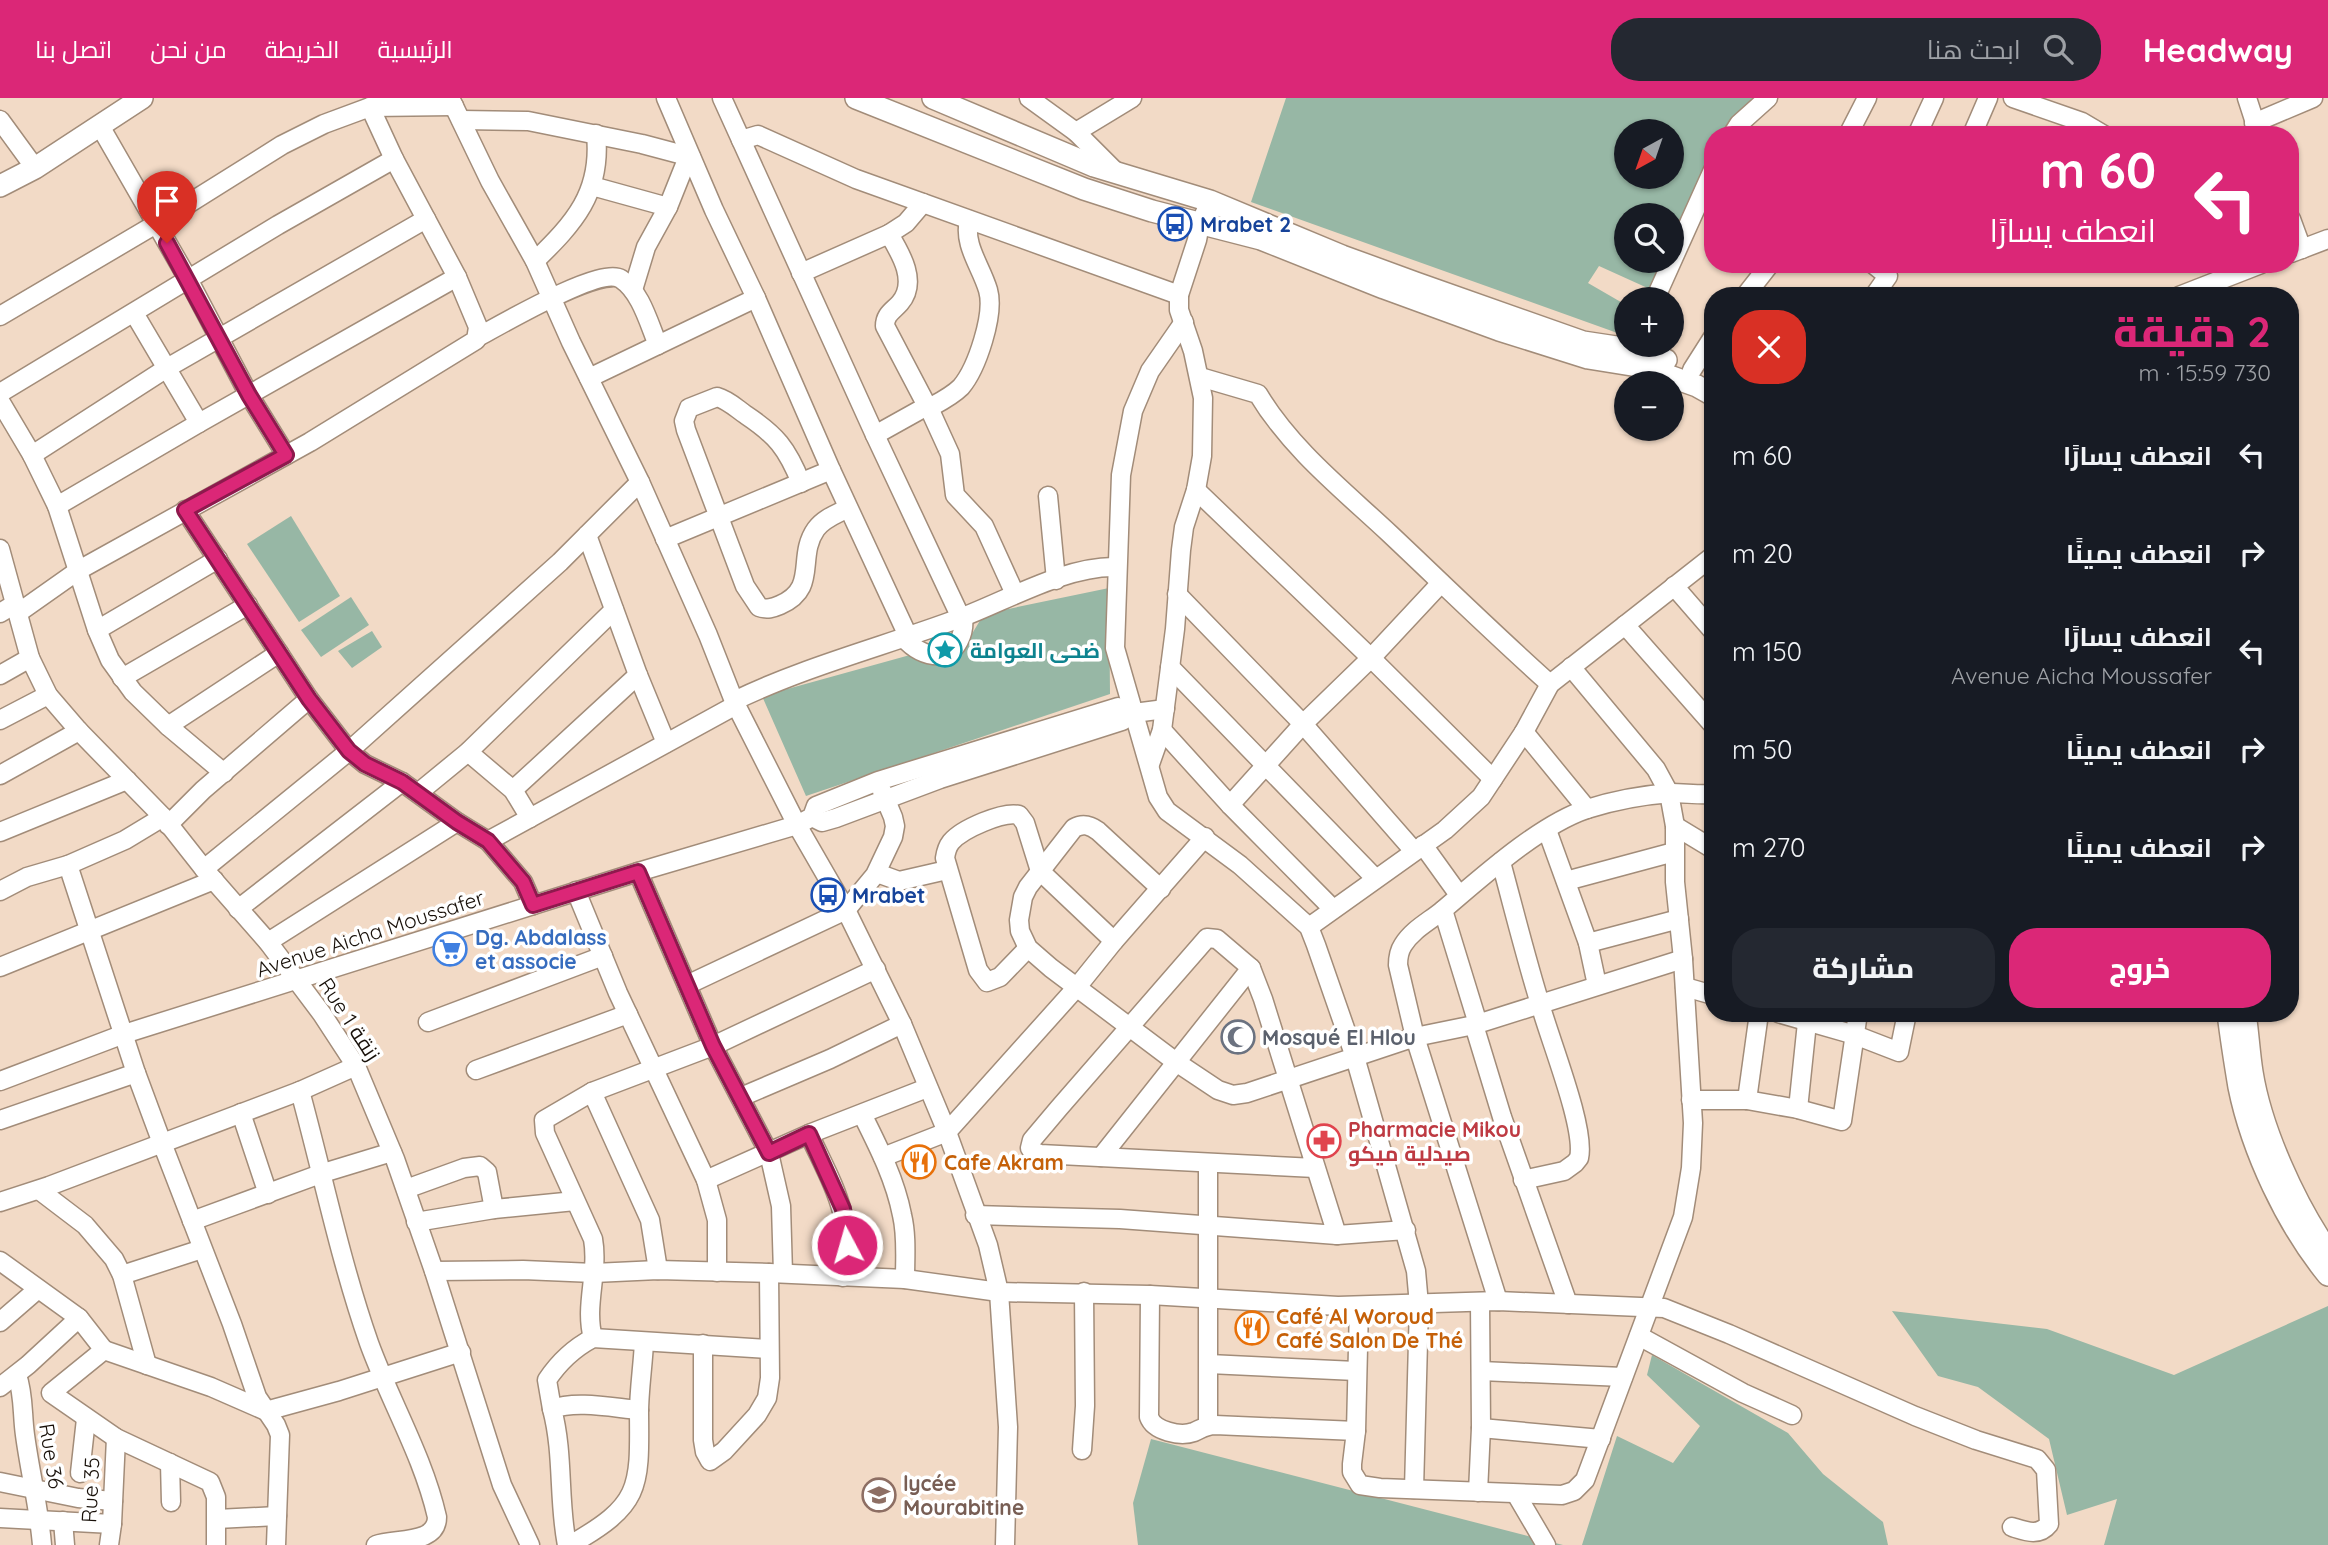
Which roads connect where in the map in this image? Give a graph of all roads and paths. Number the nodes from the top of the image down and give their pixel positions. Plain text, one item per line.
1 (142, 98) edge
2 (666, 98) edge
3 (722, 98) edge
4 (856, 98) edge
5 (933, 98) edge
6 (1029, 98) edge
7 (1132, 98) edge
8 (1768, 98) edge
9 (1867, 98) edge
10 (1934, 98) edge
11 (1988, 98) edge
12 (2012, 98) edge
13 (2247, 98) edge
14 (2312, 98) edge
15 (370, 107) junction
16 (455, 108) edge
17 (0, 120) edge
18 (100, 126) junction
19 (1738, 126) edge
20 (1853, 126) edge
21 (1921, 126) edge
22 (1976, 126) edge
23 (2089, 126) edge
24 (2255, 126) edge
25 (2261, 126) edge
26 (1076, 132) junction
27 (596, 135) junction
28 (741, 140) junction
29 (690, 157) junction
30 (394, 159) junction
31 (35, 168) junction
32 (1118, 174) junction
33 (0, 186) edge
34 (592, 186) junction
35 (1704, 190) edge
36 (1210, 201) junction
37 (923, 203) junction
38 (668, 207) junction
39 (426, 219) junction
40 (968, 220) junction
41 (156, 224) junction
42 (1200, 224) junction
43 (889, 234) junction
44 (2328, 239) edge
45 (2299, 250) edge
46 (535, 261) junction
47 (801, 272) junction
48 (1763, 273) edge
49 (2238, 273) edge
50 (457, 277) junction
51 (188, 279) junction
52 (1661, 287) edge
53 (1752, 287) edge
54 (2202, 287) edge
55 (633, 290) junction
56 (1179, 295) junction
57 (757, 298) junction
58 (551, 299) junction
59 (134, 313) junction
60 (0, 316) edge
61 (1184, 322) junction
62 (478, 337) junction
63 (220, 339) junction
64 (658, 345) junction
65 (1614, 345) edge
66 (1704, 351) edge
67 (1661, 357) edge
68 (167, 368) junction
69 (1692, 370) junction
70 (1704, 376) edge
71 (1200, 377) junction
72 (589, 378) junction
73 (1704, 390) edge
74 (0, 393) edge
75 (249, 395) junction
76 (0, 401) edge
77 (928, 407) junction
78 (199, 423) junction
79 (874, 435) junction
80 (32, 455) junction
81 (286, 455) junction
82 (831, 470) junction
83 (640, 482) junction
84 (801, 483) junction
85 (1196, 490) junction
86 (1048, 495) dead end
87 (57, 506) junction
88 (848, 508) junction
89 (185, 510) junction
90 (719, 517) junction
91 (587, 535) junction
92 (665, 539) junction
93 (0, 551) edge
94 (218, 559) junction
95 (1704, 562) edge
96 (1117, 567) junction
97 (79, 570) junction
98 (1056, 580) junction
99 (1441, 583) junction
100 (1674, 586) junction
101 (1015, 594) junction
102 (1177, 594) junction
103 (248, 605) junction
104 (11, 610) edge
105 (614, 610) junction
106 (962, 618) junction
107 (1704, 621) edge
108 (1625, 625) junction
109 (97, 630) junction
110 (905, 637) junction
111 (279, 653) junction
112 (30, 658) junction
113 (1371, 658) junction
114 (1170, 667) junction
115 (1571, 667) junction
116 (0, 675) edge
117 (638, 675) junction
118 (122, 678) junction
119 (1550, 684) junction
120 (48, 695) junction
121 (309, 699) junction
122 (735, 703) junction
123 (1166, 709) junction
124 (1135, 713) junction
125 (1704, 715) edge
126 (0, 720) edge
127 (1303, 724) junction
128 (168, 726) junction
129 (1162, 730) junction
130 (79, 731) junction
131 (1524, 732) junction
132 (666, 743) junction
133 (349, 751) junction
134 (468, 752) junction
135 (1150, 764) junction
136 (1266, 765) junction
137 (224, 773) junction
138 (0, 775) edge
139 (1493, 779) junction
140 (127, 780) junction
141 (878, 781) junction
142 (402, 782) junction
143 (513, 790) junction
144 (418, 793) junction
145 (1669, 793) junction
146 (1704, 794) edge
147 (885, 799) junction
148 (1230, 805) junction
149 (1587, 809) junction
150 (530, 818) junction
151 (166, 821) junction
152 (805, 821) junction
153 (457, 822) junction
154 (1675, 826) junction
155 (1547, 830) junction
156 (0, 832) edge
157 (1205, 837) junction
158 (488, 841) junction
159 (1704, 844) edge
160 (1418, 848) junction
161 (1674, 852) junction
162 (1501, 862) junction
163 (68, 864) junction
164 (947, 870) junction
165 (1040, 871) junction
166 (638, 872) junction
167 (877, 873) junction
168 (209, 874) junction
169 (1375, 878) junction
170 (1566, 881) junction
171 (1161, 889) junction
172 (0, 891) edge
173 (576, 891) junction
174 (1459, 895) junction
175 (533, 905) junction
176 (239, 909) junction
177 (1333, 909) junction
178 (846, 910) junction
179 (1443, 910) junction
180 (1679, 919) junction
181 (1309, 927) junction
182 (91, 929) junction
183 (1114, 941) junction
184 (268, 942) junction
185 (1588, 943) junction
186 (1028, 948) junction
187 (603, 956) junction
188 (1683, 959) junction
189 (0, 967) edge
190 (1251, 968) junction
191 (876, 969) junction
192 (298, 981) junction
193 (687, 985) junction
194 (1597, 985) junction
195 (1077, 987) junction
196 (1685, 987) junction
197 (1704, 992) edge
198 (1539, 1003) junction
199 (628, 1014) junction
200 (428, 1022) dead end
201 (1758, 1022) edge
202 (1807, 1022) edge
203 (1820, 1022) edge
204 (1857, 1022) edge
205 (1905, 1022) edge
206 (2229, 1022) edge
207 (2246, 1022) edge
208 (902, 1024) junction
209 (1476, 1024) junction
210 (1129, 1025) junction
211 (124, 1034) junction
212 (1855, 1035) junction
213 (1415, 1037) junction
214 (713, 1046) junction
215 (1355, 1057) junction
216 (1176, 1062) junction
217 (355, 1066) junction
218 (653, 1069) junction
219 (476, 1070) dead end
220 (136, 1073) junction
221 (1287, 1080) junction
222 (0, 1081) edge
223 (927, 1087) junction
224 (300, 1091) junction
225 (592, 1092) junction
226 (741, 1097) junction
227 (1691, 1100) junction
228 (1746, 1100) junction
229 (1798, 1108) junction
230 (241, 1112) junction
231 (862, 1114) junction
232 (0, 1121) edge
233 (947, 1132) junction
234 (809, 1134) junction
235 (162, 1143) junction
236 (392, 1152) junction
237 (769, 1153) junction
238 (883, 1157) junction
239 (1101, 1157) junction
240 (1208, 1164) junction
241 (1315, 1168) junction
242 (323, 1173) junction
243 (706, 1180) junction
244 (1524, 1180) junction
245 (405, 1189) junction
246 (40, 1190) junction
247 (268, 1194) junction
248 (575, 1200) junction
249 (0, 1202) edge
250 (494, 1209) junction
251 (975, 1215) junction
252 (192, 1221) junction
253 (416, 1222) junction
254 (1207, 1226) junction
255 (1405, 1230) junction
256 (1337, 1235) junction
257 (202, 1249) junction
258 (2328, 1251) edge
259 (0, 1261) edge
260 (658, 1270) junction
261 (434, 1271) junction
262 (717, 1272) junction
263 (594, 1273) junction
264 (776, 1273) junction
265 (122, 1275) junction
266 (2328, 1275) edge
267 (843, 1277) junction
268 (905, 1279) junction
269 (38, 1289) junction
270 (999, 1292) junction
271 (1084, 1292) junction
272 (1150, 1295) junction
273 (1209, 1297) junction
274 (1489, 1302) junction
275 (1568, 1304) junction
276 (1419, 1305) junction
277 (1651, 1306) junction
278 (1359, 1307) junction
279 (79, 1318) junction
280 (0, 1322) edge
281 (1639, 1336) junction
282 (593, 1338) junction
283 (644, 1342) junction
284 (703, 1344) junction
285 (769, 1349) junction
286 (104, 1350) junction
287 (461, 1352) junction
288 (1209, 1364) junction
289 (147, 1366) junction
290 (1356, 1371) junction
291 (1481, 1371) junction
292 (17, 1375) junction
293 (381, 1377) junction
294 (1623, 1377) junction
295 (0, 1387) edge
296 (552, 1409) junction
297 (639, 1410) junction
298 (265, 1411) junction
299 (1792, 1415) dead end
300 (86, 1419) junction
301 (1208, 1425) junction
302 (1481, 1428) junction
303 (1356, 1431) junction
304 (116, 1438) junction
305 (1601, 1439) junction
306 (1082, 1450) dead end
307 (170, 1463) junction
308 (80, 1473) dead end
309 (0, 1482) edge
310 (35, 1488) junction
311 (1414, 1489) junction
312 (1478, 1492) junction
313 (1516, 1494) junction
314 (113, 1501) junction
315 (171, 1502) dead end
316 (276, 1516) junction
317 (0, 1518) edge
318 (217, 1519) junction
319 (40, 1520) junction
320 (63, 1521) junction
321 (112, 1524) junction
322 (2012, 1527) dead end
323 (42, 1545) edge
324 (65, 1545) edge
325 (109, 1545) edge
326 (216, 1545) edge
327 (275, 1545) edge
328 (376, 1545) edge
329 (530, 1545) edge
330 (569, 1545) edge
331 (1005, 1545) edge
332 (1546, 1545) edge

1 - 18 main road
2 - 29 street
3 - 28 street
4 - 42 main road
5 - 32 main road
6 - 26 street
7 - 26 street
8 - 19 street
9 - 20 street
10 - 21 street
11 - 22 street
12 - 23 street
13 - 24 street
14 - 25 street
15 - 16 street
15 - 30 street
15 - 41 street
16 - 27 street
16 - 46 street
17 - 31 street
18 - 31 main road
18 - 41 street
26 - 32 street
27 - 29 street
27 - 34 street
28 - 37 street
28 - 47 street
29 - 38 street
29 - 57 street
30 - 39 street
30 - 51 street
31 - 33 main road
32 - 36 main road
34 - 38 street
34 - 46 street
35 - 52 street
36 - 42 street
36 - 65 main road
37 - 40 street
37 - 43 street
38 - 55 street
39 - 50 street
39 - 63 street
40 - 56 street
40 - 77 street
41 - 51 street
41 - 60 street
42 - 56 street
42 - 73 main road
43 - 47 street
43 - 77 street
44 - 45 street
46 - 58 street
47 - 79 street
48 - 53 street
49 - 54 street
50 - 62 street
50 - 75 street
51 - 59 street
51 - 63 street
55 - 58 street
55 - 64 street
56 - 61 street
57 - 64 street
57 - 82 street
58 - 62 street
58 - 72 street
59 - 68 street
59 - 74 street
61 - 71 street
61 - 96 street
62 - 81 street
63 - 68 street
63 - 75 street
64 - 72 street
66 - 69 street
67 - 69 main road
68 - 78 street
68 - 80 street
69 - 70 main road
71 - 85 street
71 - 99 street
72 - 83 street
75 - 78 street
75 - 81 street
76 - 80 street
77 - 79 street
77 - 101 street
78 - 87 street
79 - 106 street
80 - 87 street
81 - 89 street
82 - 84 street
82 - 88 street
83 - 91 street
83 - 92 street
84 - 90 street
84 - 90 street
85 - 102 street
85 - 113 street
86 - 98 street
87 - 97 street
88 - 90 street
88 - 110 street
89 - 94 street
89 - 97 street
90 - 92 street
91 - 105 street
91 - 133 street
92 - 122 street
93 - 104 street, Rue 1 زنقة
94 - 103 street
94 - 109 street
95 - 100 street
96 - 98 street
96 - 124 street
97 - 104 street
97 - 109 street
98 - 101 street
99 - 113 street
99 - 119 street
100 - 107 street
100 - 108 street
101 - 106 street
102 - 114 street
102 - 127 street
103 - 111 street
103 - 118 street
104 - 112 street, Rue 1 زنقة
105 - 117 street
105 - 134 street
106 - 110 street
106 - 110 street
108 - 115 street
108 - 125 street
109 - 118 street
110 - 122 street
111 - 121 street
111 - 128 street
112 - 116 street
112 - 120 street, Rue 1 زنقة
113 - 127 street
113 - 139 street
114 - 123 street
114 - 136 street
115 - 119 street
115 - 145 street
117 - 132 street
117 - 143 street
118 - 128 street
119 - 131 street
120 - 126 street
120 - 130 street, Rue 1 زنقة
121 - 133 street
121 - 137 street
122 - 132 street
122 - 152 street
123 - 124 street
123 - 129 street
124 - 135 street
124 - 141 street
124 - 147 street
127 - 136 street
127 - 160 street
128 - 137 street
129 - 135 street
129 - 148 street
130 - 138 street
130 - 140 street, Rue 1 زنقة
131 - 139 street
131 - 149 street
132 - 150 street
133 - 142 street
133 - 168 street
134 - 143 street
134 - 144 street
135 - 157 street
136 - 148 street
136 - 169 street
137 - 151 street
139 - 160 street
140 - 151 street, Rue 1 زنقة
140 - 156 street
141 - 147 street
141 - 152 street
142 - 144 street
142 - 176 street
143 - 150 street
144 - 153 street
145 - 146 street
145 - 149 street
145 - 154 street
147 - 152 street
147 - 167 street
148 - 177 street
149 - 155 street
150 - 158 street
151 - 163 street
151 - 168 street, Rue 1 زنقة
152 - 166 street, Avenue Aicha Moussafer
152 - 178 street
153 - 158 street
153 - 184 street
154 - 159 street
154 - 161 street
155 - 162 street
155 - 170 street
157 - 171 street
157 - 181 street
158 - 175 street
160 - 169 street
160 - 174 street
161 - 170 street
161 - 180 street
162 - 174 street
162 - 198 street
163 - 172 street
163 - 182 street
164 - 165 street
164 - 167 street
164 - 186 street
165 - 171 street
165 - 183 street
165 - 186 street
166 - 173 street, Avenue Aicha Moussafer
166 - 193 street
167 - 178 street
168 - 176 street, Rue 1 زنقة
168 - 182 street
169 - 177 street
170 - 185 street
171 - 183 street
173 - 175 street, Avenue Aicha Moussafer
173 - 187 street
174 - 179 street
175 - 192 street, Avenue Aicha Moussafer
176 - 184 street, Rue 1 زنقة
177 - 181 street
178 - 191 street
178 - 193 street
179 - 209 street
179 - 213 street
180 - 185 street
180 - 188 street
181 - 215 street
182 - 189 street
182 - 211 street
183 - 195 street
184 - 192 street, Rue 1 زنقة
185 - 194 street
186 - 195 street
187 - 199 street
187 - 200 street
188 - 194 street
188 - 196 street
190 - 210 street
190 - 216 street
190 - 221 street
191 - 208 street
191 - 214 street
192 - 211 street, Avenue Aicha Moussafer
192 - 217 street, Rue 1 زنقة
193 - 214 street
194 - 198 street
195 - 210 street
195 - 233 street
196 - 197 street
196 - 227 street
198 - 209 street
198 - 244 street
199 - 218 street
199 - 219 street
201 - 228 street
202 - 229 street
203 - 212 street
204 - 212 street
205 - 212 street
206 - 266 main road
207 - 258 main road
208 - 223 street
208 - 226 street
209 - 213 street
209 - 244 street
210 - 216 street
210 - 239 street
211 - 220 street
211 - 222 street, Avenue Aicha Moussafer
212 - 229 street
213 - 215 street
213 - 274 street
214 - 218 street
214 - 226 street
215 - 221 street
215 - 255 street
216 - 221 street
216 - 239 street
217 - 224 street
217 - 236 street, Rue 1 زنقة
218 - 225 street
218 - 243 street
220 - 232 street
220 - 235 street
221 - 241 street
223 - 231 street
223 - 233 street
224 - 230 street
224 - 242 street
225 - 248 street
225 - 260 street
226 - 237 street
227 - 228 street
227 - 277 street
228 - 229 street
230 - 235 street
230 - 247 street
231 - 234 street
231 - 238 street
233 - 238 street
233 - 251 street
234 - 237 street
234 - 267 street
235 - 246 street
235 - 252 street
236 - 242 street
236 - 245 street, Rue 1 زنقة
237 - 243 street
237 - 264 street
238 - 268 street
239 - 240 street
240 - 241 street
240 - 254 street
241 - 256 street
242 - 247 street
242 - 293 street
243 - 262 street
244 - 275 street
245 - 250 street
245 - 253 street, Rue 1 زنقة
246 - 249 street
246 - 265 street
247 - 252 street
248 - 250 street
248 - 263 street
250 - 253 street
251 - 254 street
251 - 270 street
252 - 257 street
253 - 261 street, Rue 1 زنقة
254 - 256 street
254 - 273 street
255 - 256 street
255 - 276 street
257 - 265 street
257 - 298 street
259 - 269 street
260 - 262 street
260 - 263 street
261 - 263 street
261 - 287 street, Rue 1 زنقة
262 - 264 street
263 - 282 street
264 - 267 street
264 - 285 street
265 - 289 street
267 - 268 street
268 - 270 street
269 - 279 street
269 - 280 street
270 - 271 street
270 - 331 street
271 - 272 street
271 - 306 street
272 - 273 street
272 - 301 street
273 - 278 street
273 - 288 street
274 - 275 street
274 - 276 street
274 - 291 street
275 - 277 street
276 - 278 street
276 - 311 street
277 - 281 street
277 - 322 street
278 - 290 street
279 - 286 street
279 - 292 street
281 - 294 street
281 - 299 street
282 - 283 street
282 - 296 street
283 - 284 street
283 - 297 street
284 - 285 street
284 - 285 street
286 - 289 street
286 - 300 street
287 - 293 street
287 - 329 street, Rue 1 زنقة
288 - 290 street
288 - 301 street
289 - 298 street
290 - 303 street
291 - 294 street
291 - 302 street
292 - 295 street
292 - 310 street, Rue 36
293 - 298 street
293 - 328 street
294 - 305 street
296 - 297 street
296 - 330 street
297 - 330 street
298 - 316 street
300 - 304 street
300 - 308 street
301 - 303 street
302 - 305 street
302 - 312 street
303 - 311 street
304 - 307 street
304 - 314 street, Rue 35
305 - 313 street
307 - 315 street
307 - 318 street
309 - 310 street
310 - 314 street
310 - 319 street, Rue 36
311 - 312 street
312 - 313 street
313 - 332 street
314 - 321 street, Rue 35
316 - 318 street
316 - 327 street
317 - 319 street
318 - 326 street
319 - 320 street
319 - 323 street, Rue 36
320 - 321 street
320 - 324 street
321 - 325 street, Rue 35

